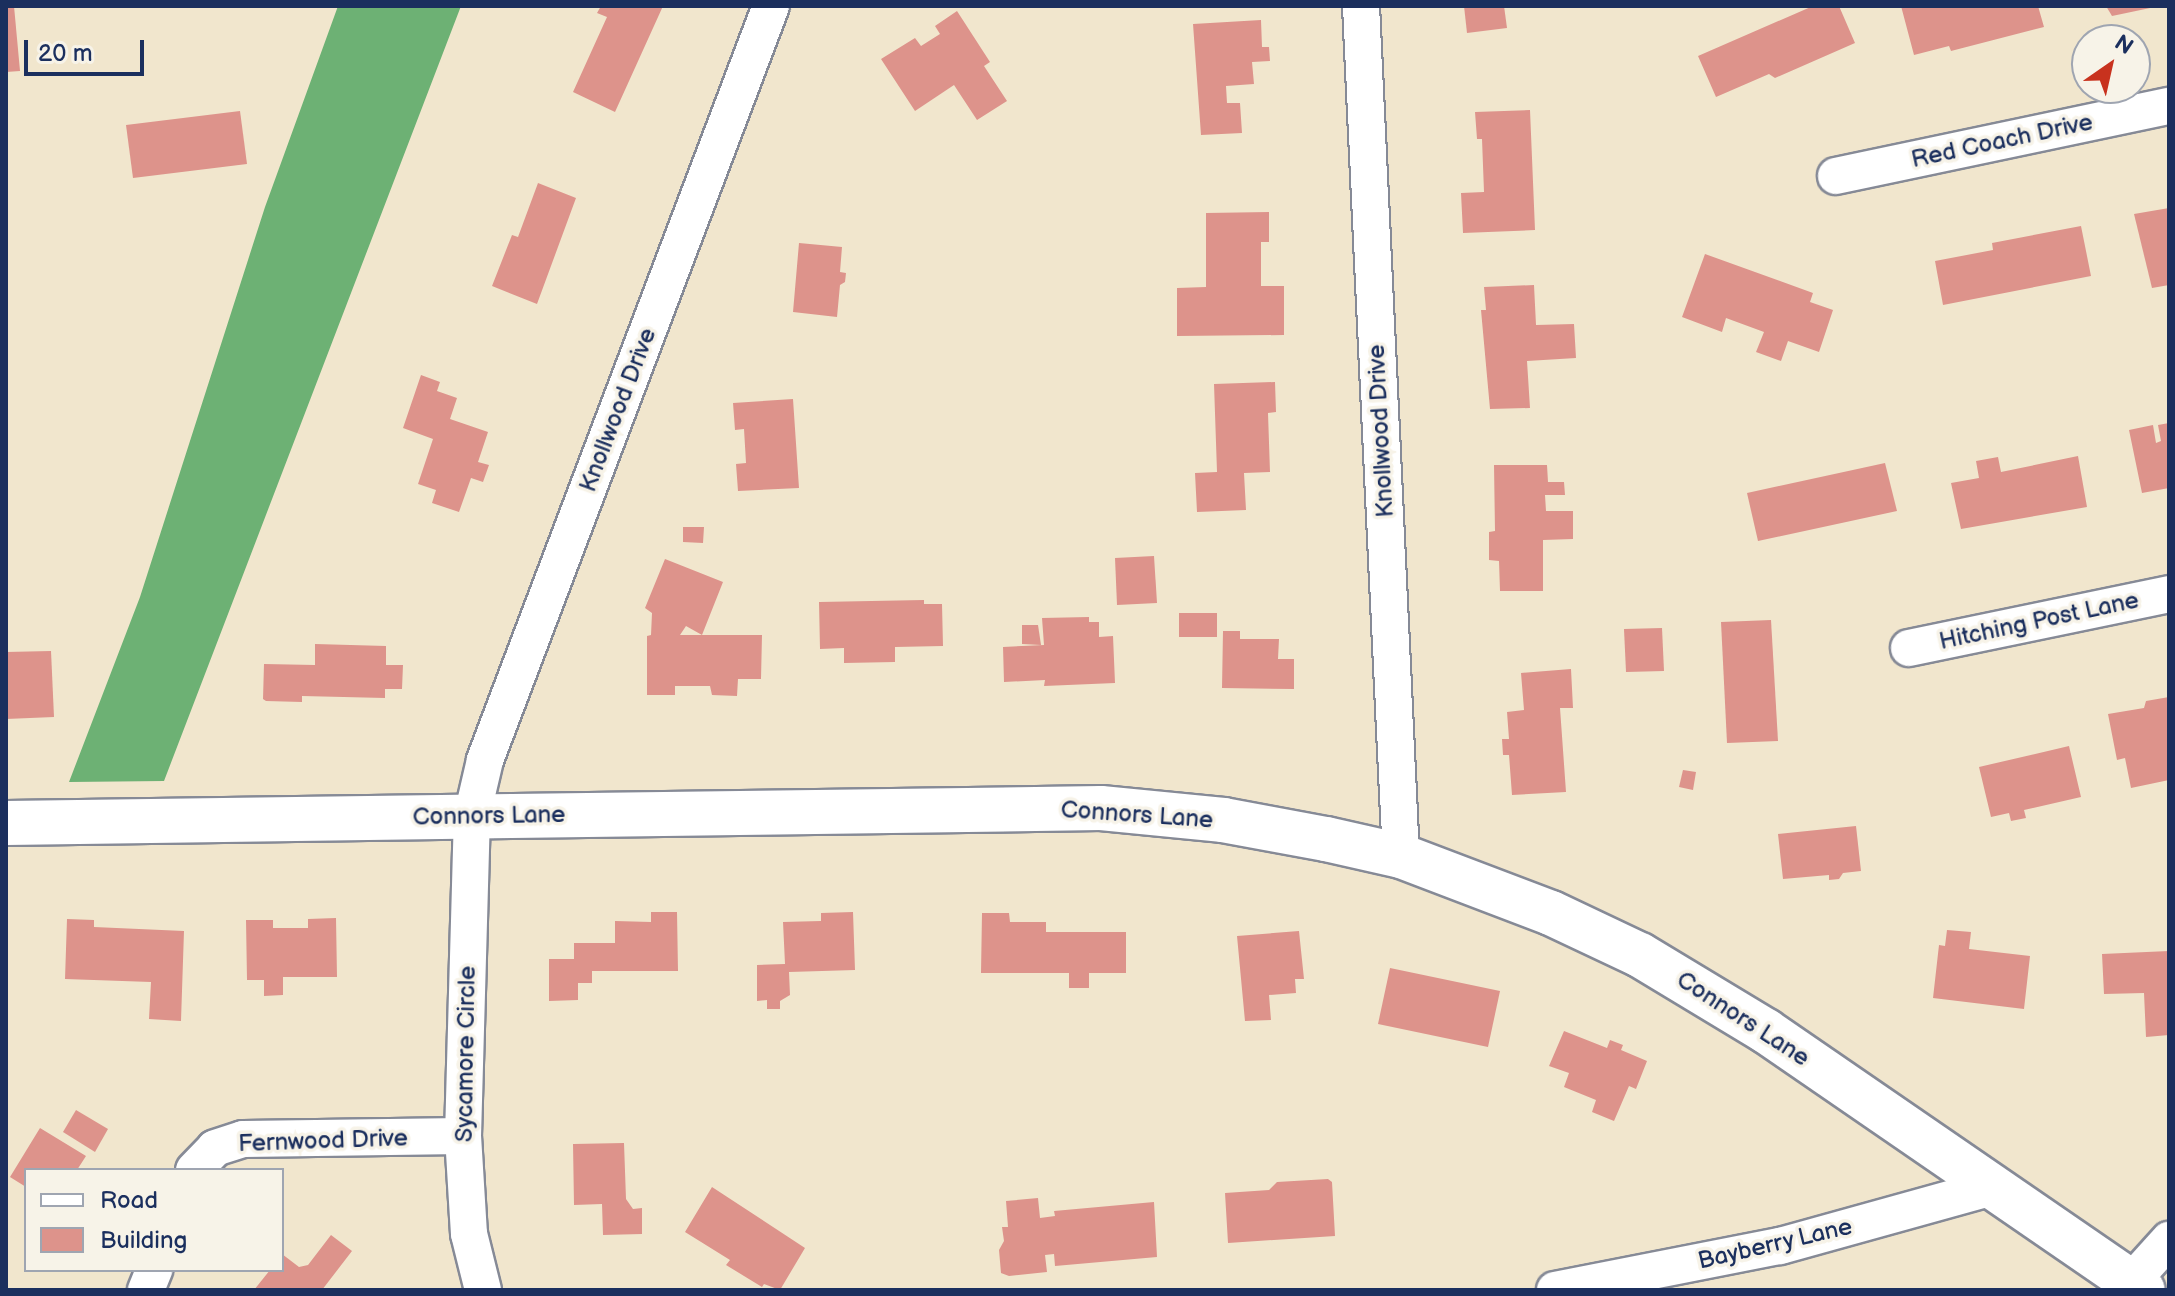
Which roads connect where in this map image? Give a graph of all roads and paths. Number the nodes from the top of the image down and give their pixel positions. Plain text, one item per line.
1 (771, 6) edge
2 (1361, 6) edge
3 (2169, 106) edge
4 (1836, 176) dead end
5 (2169, 594) edge
6 (1909, 648) dead end
7 (472, 816) junction
8 (6, 823) edge
9 (1401, 856) junction
10 (463, 1136) junction
11 (196, 1168) edge
12 (1993, 1187) junction
13 (2169, 1240) edge
14 (2137, 1286) edge
15 (483, 1290) edge
16 (1555, 1290) edge

1 - 7 street, Knollwood Drive
2 - 9 street, Knollwood Drive
3 - 4 street, Red Coach Drive
5 - 6 street, Hitching Post Lane
7 - 8 street, Connors Lane
7 - 9 street, Connors Lane
7 - 10 street, Sycamore Circle
9 - 12 street, Connors Lane
10 - 11 street, Fernwood Drive
10 - 15 street, Sycamore Circle
12 - 14 street, Connors Lane
12 - 16 street, Bayberry Lane
13 - 14 street

